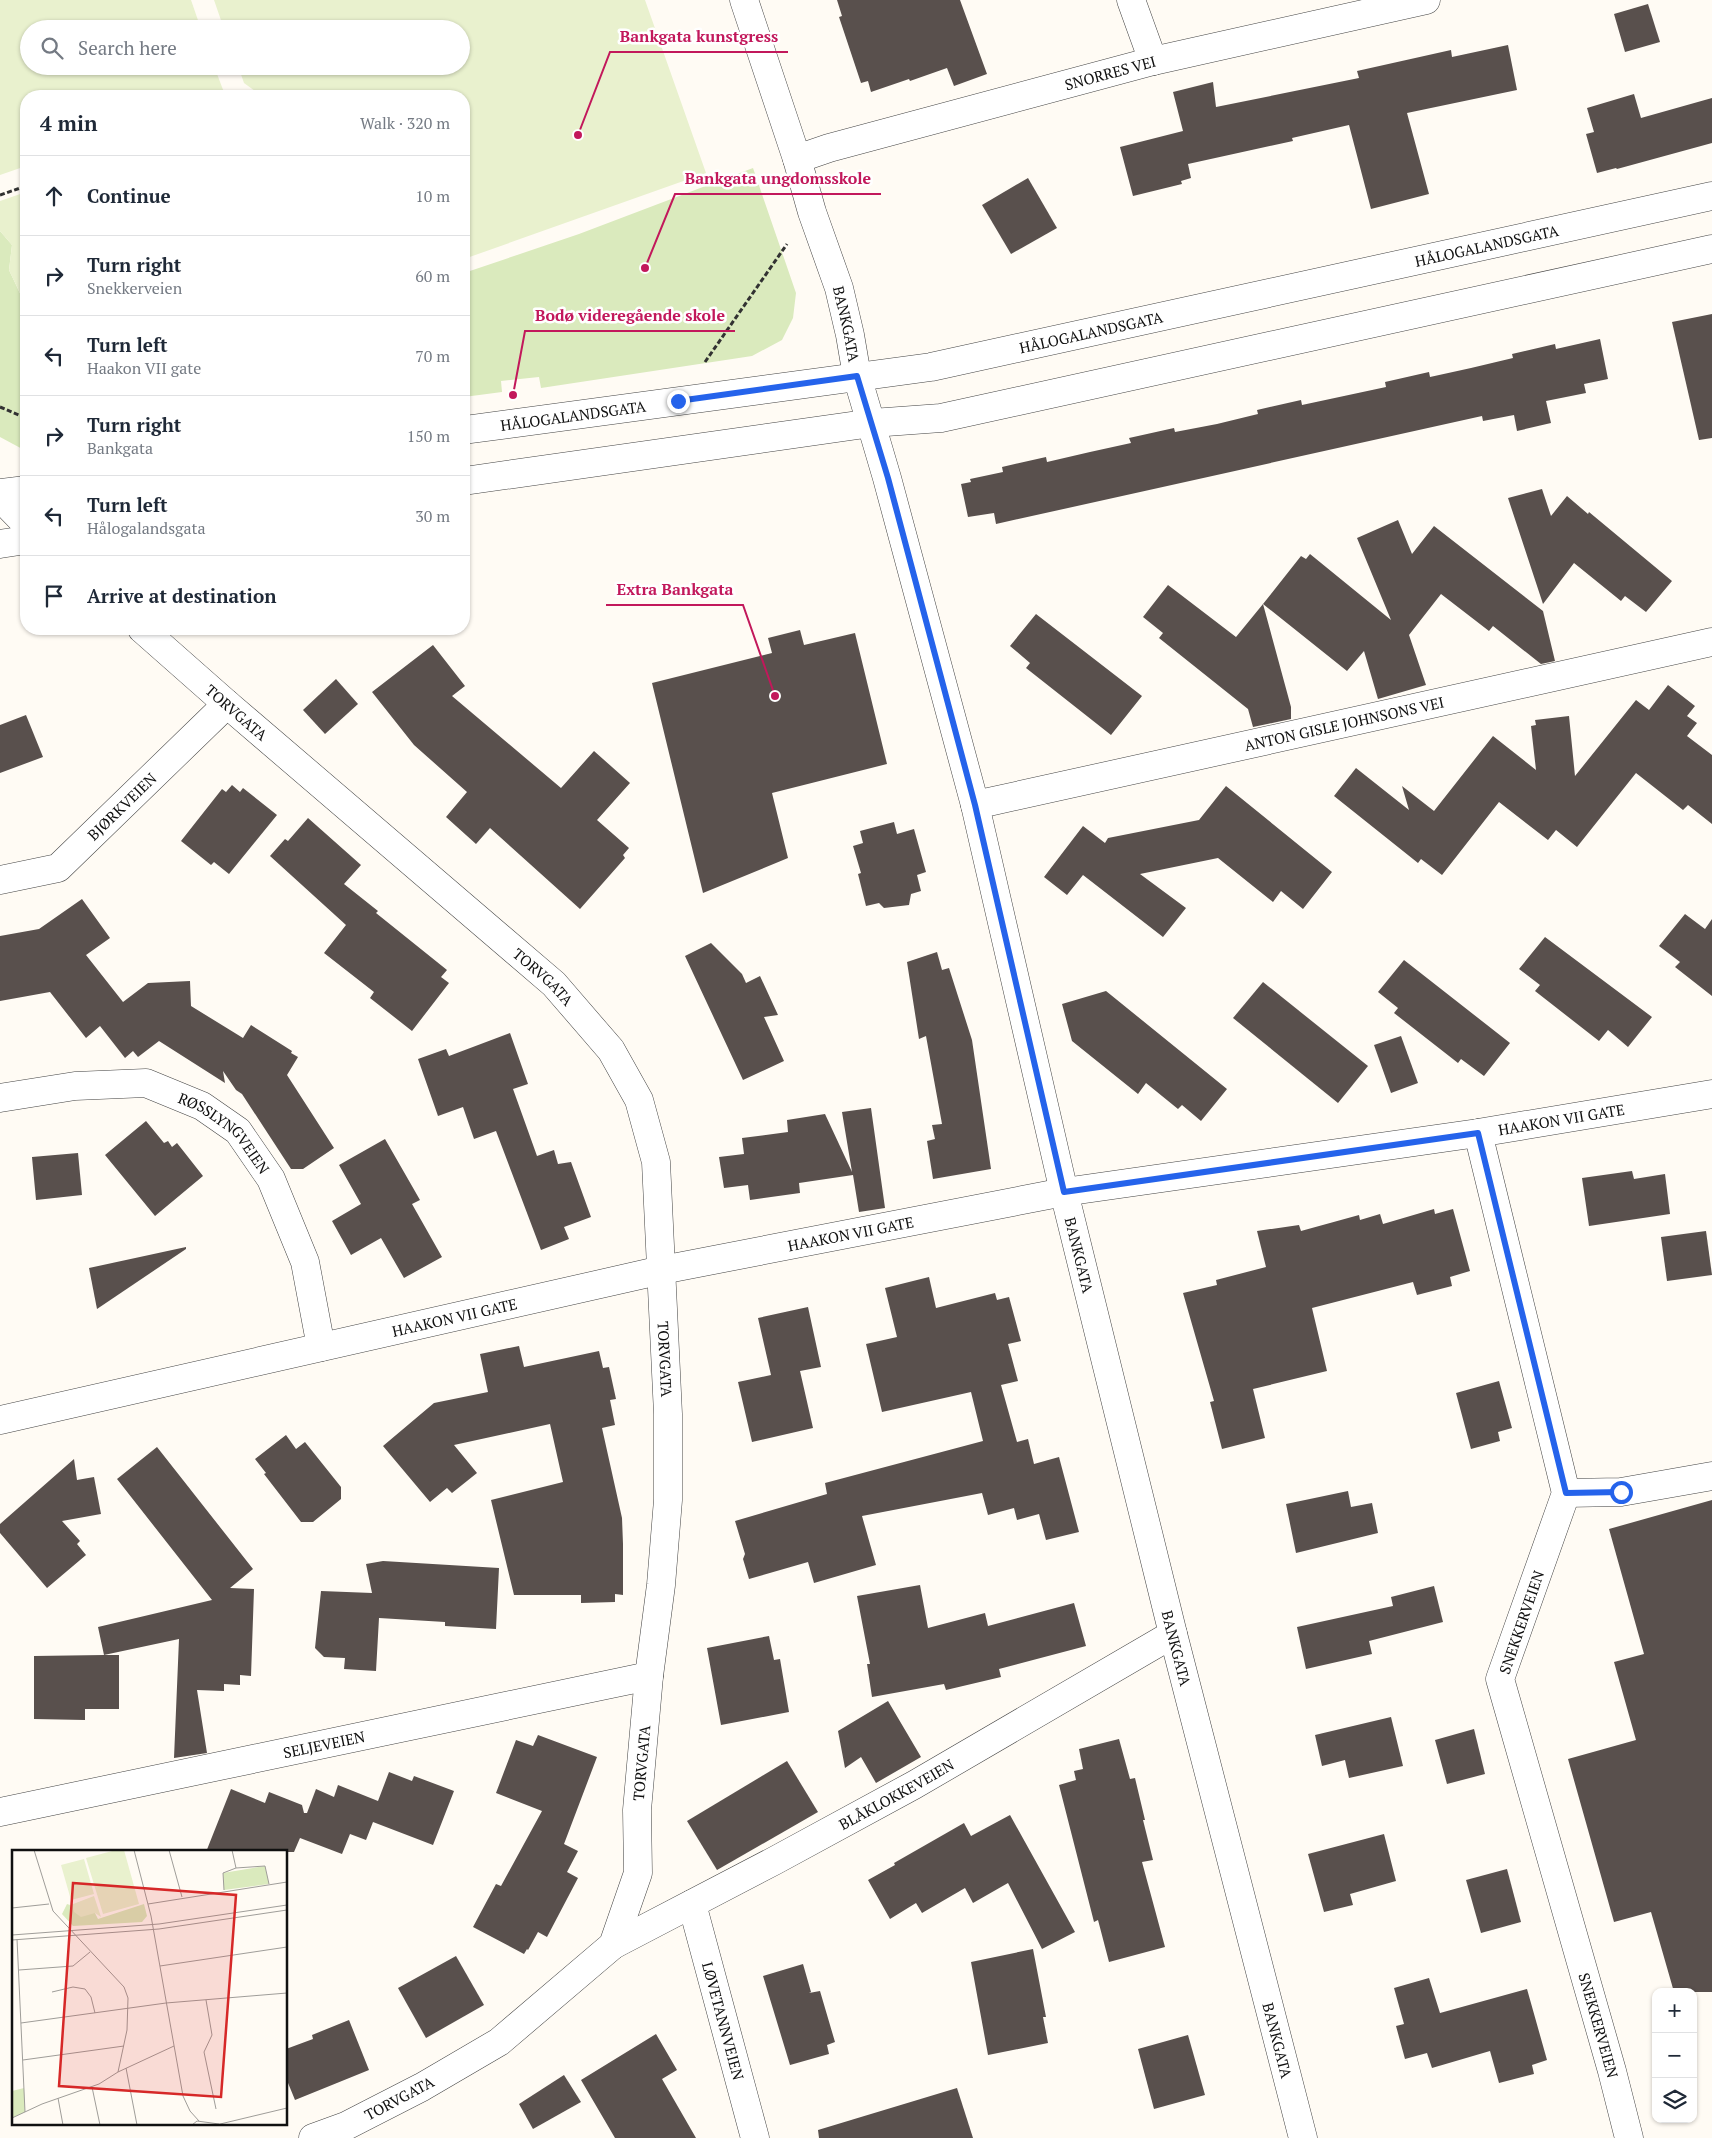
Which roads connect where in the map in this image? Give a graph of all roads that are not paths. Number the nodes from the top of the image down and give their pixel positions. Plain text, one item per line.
1 (744, 0) edge
2 (1131, 0) edge
3 (1426, 0) edge
4 (1153, 61) junction
5 (797, 160) junction
6 (1712, 196) edge
7 (1712, 249) edge
8 (857, 376) junction
9 (872, 423) junction
10 (470, 429) edge
11 (470, 480) edge
12 (20, 491) edge
13 (0, 495) edge
14 (20, 517) edge
15 (20, 541) edge
16 (0, 544) edge
17 (149, 635) edge
18 (1712, 642) edge
19 (227, 704) junction
20 (975, 805) junction
21 (0, 880) edge
22 (1712, 1094) edge
23 (0, 1098) edge
24 (1478, 1133) junction
25 (1064, 1192) junction
26 (662, 1270) junction
27 (322, 1347) junction
28 (0, 1420) edge
29 (1712, 1476) edge
30 (1566, 1493) junction
31 (1173, 1634) junction
32 (649, 1676) junction
33 (0, 1812) edge
34 (692, 1904) junction
35 (613, 1944) junction
36 (347, 2132) edge
37 (313, 2138) edge
38 (755, 2138) edge
39 (1303, 2138) edge
40 (1629, 2138) edge

1 - 5 street, BANKGATA
2 - 4 street
3 - 4 street, SNORRES VEI
4 - 5 street, SNORRES VEI
5 - 8 street, BANKGATA
6 - 8 street, HÅLOGALANDSGATA
7 - 9 street
8 - 9 street, BANKGATA
8 - 10 street, HÅLOGALANDSGATA
9 - 11 street
9 - 20 street, BANKGATA
12 - 13 street
13 - 14 street
15 - 16 street
17 - 19 street, TORVGATA
18 - 20 street, ANTON GISLE JOHNSONS VEI
19 - 21 street, BJØRKVEIEN
19 - 26 street, TORVGATA
20 - 25 street, BANKGATA
22 - 24 street, HAAKON VII GATE
23 - 27 street, RØSSLYNGVEIEN
24 - 25 street, HAAKON VII GATE
24 - 30 street
25 - 26 street, HAAKON VII GATE
25 - 31 street, BANKGATA
26 - 27 street, HAAKON VII GATE
26 - 32 street, TORVGATA
27 - 28 street, HAAKON VII GATE
29 - 30 street
30 - 40 street, SNEKKERVEIEN
31 - 34 street, BLÅKLOKKEVEIEN
31 - 39 street, BANKGATA
32 - 33 street, SELJEVEIEN
32 - 35 street, TORVGATA
34 - 35 street, BLÅKLOKKEVEIEN
34 - 38 street, LØVETANNVEIEN
35 - 36 street, TORVGATA
36 - 37 street, TORVGATA

